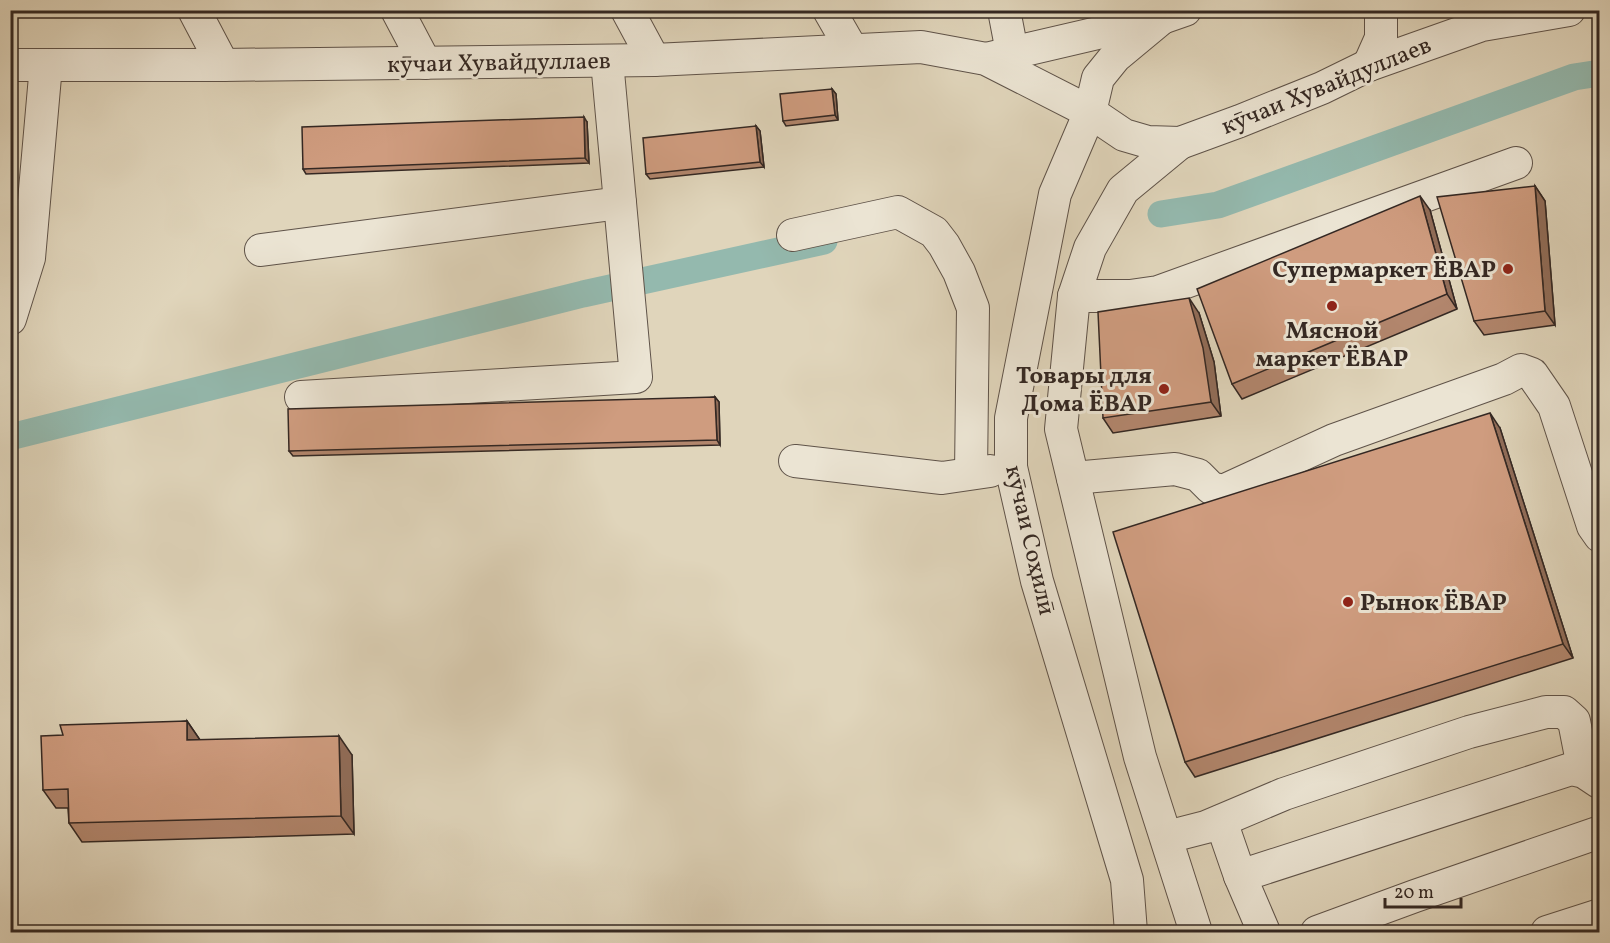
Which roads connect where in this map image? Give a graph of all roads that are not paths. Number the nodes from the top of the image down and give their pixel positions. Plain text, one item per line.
1 (194, 10) edge
2 (397, 10) edge
3 (627, 10) edge
4 (829, 10) edge
5 (1004, 10) edge
6 (1381, 10) edge
7 (1569, 10) edge
8 (1173, 14) edge
9 (852, 50) junction
10 (999, 55) junction
11 (654, 60) junction
12 (607, 61) junction
13 (425, 63) junction
14 (1369, 64) junction
15 (10, 65) edge
16 (46, 65) junction
17 (223, 65) junction
18 (1090, 112) junction
19 (1180, 143) junction
20 (1516, 163) dead end
21 (620, 203) junction
22 (793, 235) dead end
23 (261, 250) dead end
24 (1074, 296) junction
25 (10, 320) edge
26 (301, 397) dead end
27 (795, 461) dead end
28 (1011, 467) junction
29 (971, 473) junction
30 (1073, 478) junction
31 (1599, 536) edge
32 (1592, 777) edge
33 (1221, 821) junction
34 (1599, 832) edge
35 (1167, 837) junction
36 (1240, 876) junction
37 (1599, 915) edge
38 (1549, 932) edge
39 (1131, 933) edge
40 (1196, 933) edge
41 (1264, 933) edge
42 (1317, 933) edge

1 - 17 street
2 - 13 street
3 - 11 street
4 - 9 street
5 - 10 street
6 - 14 street
7 - 14 street, кӯчаи Хувайдуллаев
8 - 10 street, кӯчаи Хувайдуллаев
8 - 18 street, кӯчаи Хувайдуллаев
9 - 10 street, кӯчаи Хувайдуллаев
9 - 11 street, кӯчаи Хувайдуллаев
10 - 18 street, кӯчаи Хувайдуллаев
11 - 12 street, кӯчаи Хувайдуллаев
12 - 13 street, кӯчаи Хувайдуллаев
12 - 21 street
13 - 17 street, кӯчаи Хувайдуллаев
14 - 19 street, кӯчаи Хувайдуллаев
15 - 16 street, кӯчаи Хувайдуллаев
16 - 17 street, кӯчаи Хувайдуллаев
16 - 25 street
18 - 19 street, кӯчаи Хувайдуллаев
18 - 28 street, кӯчаи Соҳилӣ
19 - 24 street
20 - 24 street
21 - 23 street
21 - 26 street
22 - 29 street
24 - 30 street
27 - 29 street
28 - 29 street
28 - 39 street, кӯчаи Соҳилӣ
30 - 31 street
30 - 35 street
32 - 33 street
32 - 36 street
33 - 35 street
33 - 36 street
34 - 42 street
35 - 40 street
36 - 41 street
37 - 38 street

